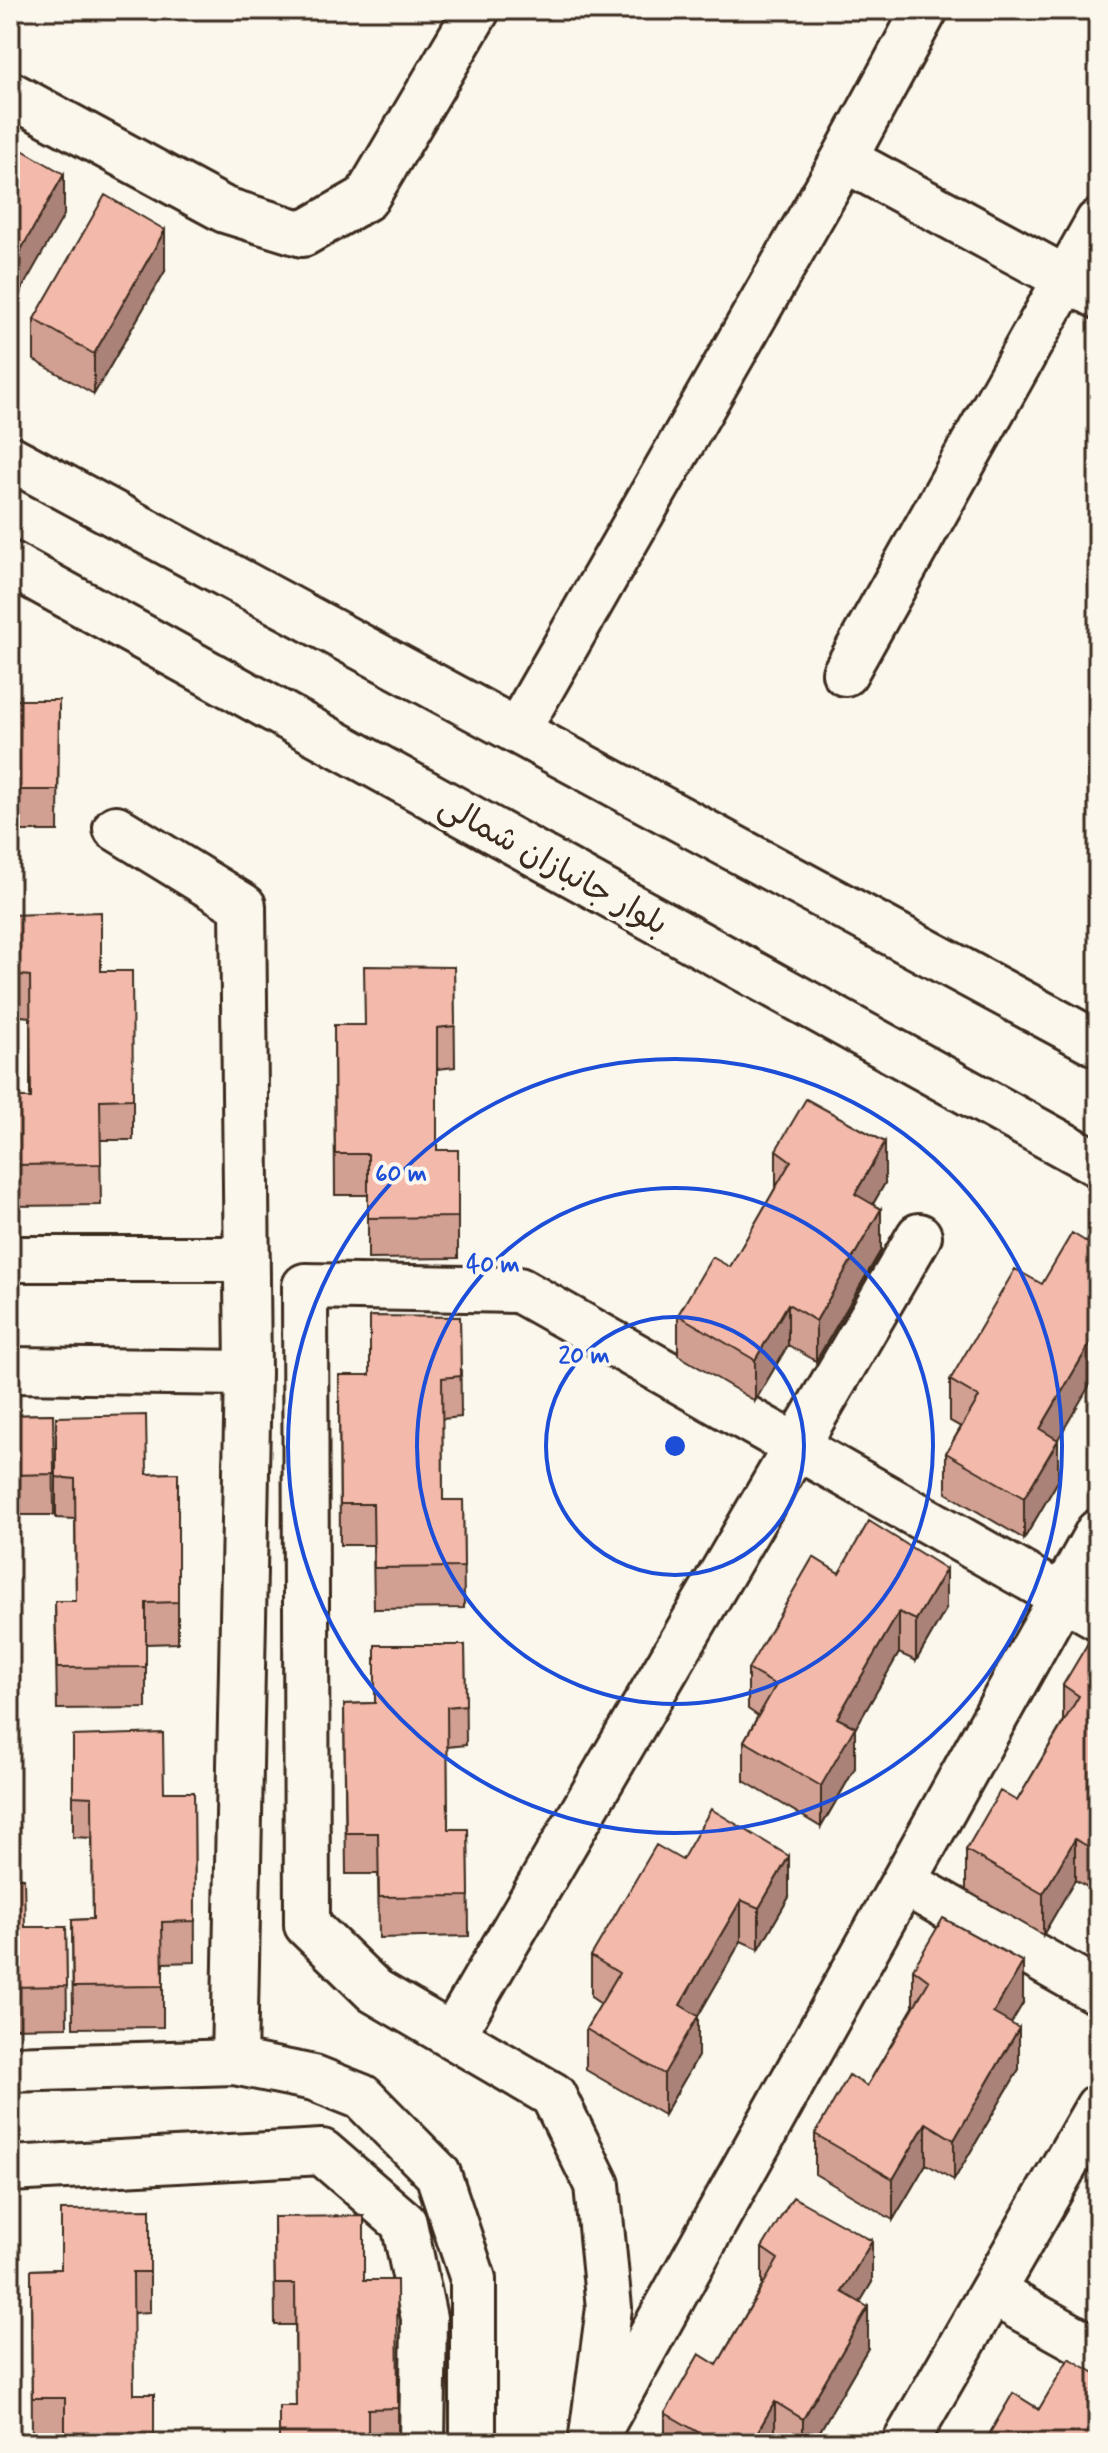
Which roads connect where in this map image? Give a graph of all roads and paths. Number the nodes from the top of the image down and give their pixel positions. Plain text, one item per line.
1 (477, 10) edge
2 (925, 10) edge
3 (10, 94) edge
4 (844, 159) junction
5 (1098, 222) edge
6 (1082, 287) edge
7 (10, 458) edge
8 (10, 564) edge
9 (845, 673) dead end
10 (517, 731) junction
11 (116, 828) dead end
12 (1098, 1044) edge
13 (1098, 1164) edge
14 (919, 1236) dead end
15 (10, 1259) edge
16 (247, 1259) junction
17 (10, 1370) edge
18 (248, 1373) junction
19 (797, 1447) junction
20 (1098, 1532) edge
21 (1080, 1607) edge
22 (904, 1882) junction
23 (1098, 1992) edge
24 (452, 2036) junction
25 (234, 2062) junction
26 (10, 2069) edge
27 (1098, 2107) edge
28 (10, 2169) edge
29 (992, 2292) junction
30 (1098, 2351) edge
31 (422, 2443) edge
32 (473, 2443) edge
33 (592, 2443) edge
34 (905, 2443) edge

1 - 3 street
2 - 4 street
4 - 6 street
4 - 10 street
5 - 6 street
6 - 9 street
7 - 10 street
8 - 13 street, بلوار جانبازان شمالی
10 - 12 street
11 - 16 street
14 - 19 street
15 - 16 street
16 - 18 street
17 - 18 street
18 - 25 street
19 - 21 street
19 - 24 street
19 - 24 street
20 - 21 street
21 - 22 street
22 - 23 street
22 - 33 street
24 - 33 street
25 - 26 street
25 - 32 street
27 - 29 street
28 - 31 street
29 - 30 street
29 - 34 street

